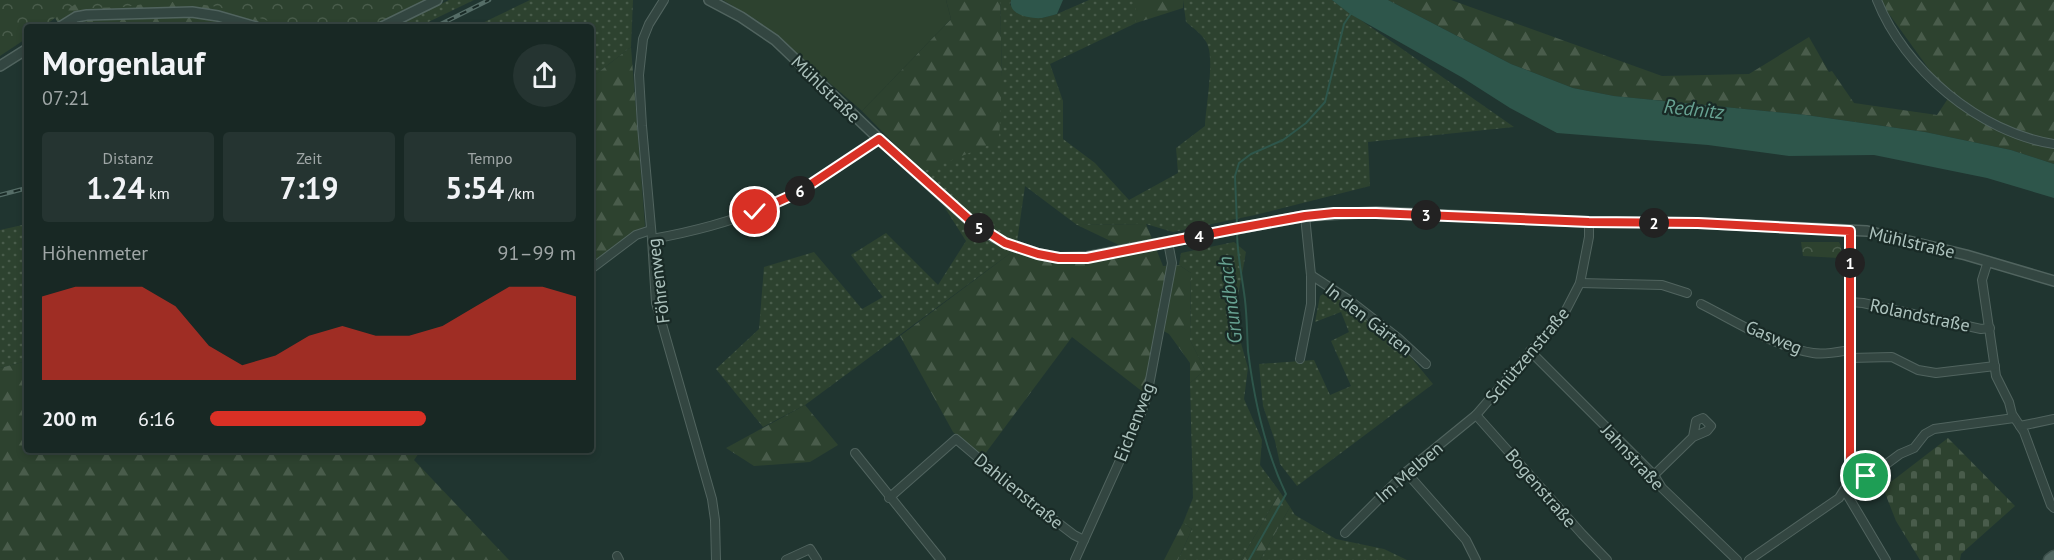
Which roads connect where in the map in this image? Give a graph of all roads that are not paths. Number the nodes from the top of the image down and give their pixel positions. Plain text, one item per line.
1 (436, 0) edge
2 (664, 0) edge
3 (710, 0) edge
4 (1876, 0) edge
5 (65, 24) edge
6 (246, 24) edge
7 (388, 24) edge
8 (24, 50) edge
9 (0, 66) edge
10 (879, 139) junction
11 (2054, 144) edge
12 (1305, 216) junction
13 (1589, 222) junction
14 (651, 230) junction
15 (1850, 231) junction
16 (652, 238) junction
17 (1168, 242) junction
18 (1988, 261) junction
19 (594, 267) edge
20 (1311, 275) junction
21 (2054, 281) edge
22 (1580, 284) junction
23 (1687, 293) dead end
24 (1850, 302) junction
25 (1701, 304) dead end
26 (1990, 328) junction
27 (1530, 351) junction
28 (1850, 354) junction
29 (1300, 359) dead end
30 (1426, 364) dead end
31 (1995, 366) junction
32 (1476, 415) junction
33 (2014, 418) junction
34 (2054, 419) edge
35 (2020, 426) junction
36 (1693, 437) dead end
37 (855, 453) dead end
38 (1406, 472) junction
39 (1850, 475) junction
40 (1654, 476) junction
41 (1845, 491) junction
42 (889, 498) junction
43 (2054, 508) edge
44 (1345, 533) dead end
45 (1084, 540) junction
46 (2054, 557) edge
47 (716, 560) edge
48 (786, 560) edge
49 (817, 560) edge
50 (941, 560) edge
51 (1075, 560) edge
52 (1476, 560) edge
53 (1607, 560) edge
54 (1737, 560) edge
55 (1749, 560) edge
56 (1886, 560) edge
57 (2050, 560) edge

1 - 7 street
2 - 14 street, Föhrenweg
3 - 10 street, Mühlstraße
4 - 11 street
5 - 6 street
8 - 9 street
10 - 16 street
10 - 17 street, Mühlstraße
12 - 13 street, Mühlstraße
12 - 17 street, Mühlstraße
12 - 20 street
13 - 15 street, Mühlstraße
13 - 22 street, Schützenstraße
14 - 16 street, Föhrenweg
14 - 19 street
15 - 18 street, Mühlstraße
15 - 24 street
16 - 47 street, Föhrenweg
17 - 45 street, Eichenweg
18 - 21 street, Mühlstraße
18 - 26 street
20 - 29 street
20 - 30 street, In den Gärten
22 - 23 street
22 - 27 street, Schützenstraße
24 - 26 street, Rolandstraße
24 - 28 street
25 - 28 street, Gasweg
26 - 31 street
27 - 32 street, Schützenstraße
27 - 40 street, Jahnstraße
28 - 31 street, Gasweg
28 - 39 street
31 - 33 street
32 - 38 street, Im Melben
32 - 53 street, Bogenstraße
33 - 35 street
33 - 39 street
34 - 35 street
35 - 43 street
36 - 40 street
37 - 42 street
38 - 44 street, Im Melben
38 - 52 street
39 - 41 street
40 - 54 street, Jahnstraße
41 - 55 street
41 - 56 street
42 - 45 street, Dahlienstraße
42 - 50 street
45 - 51 street, Eichenweg
46 - 57 main road
48 - 49 street

